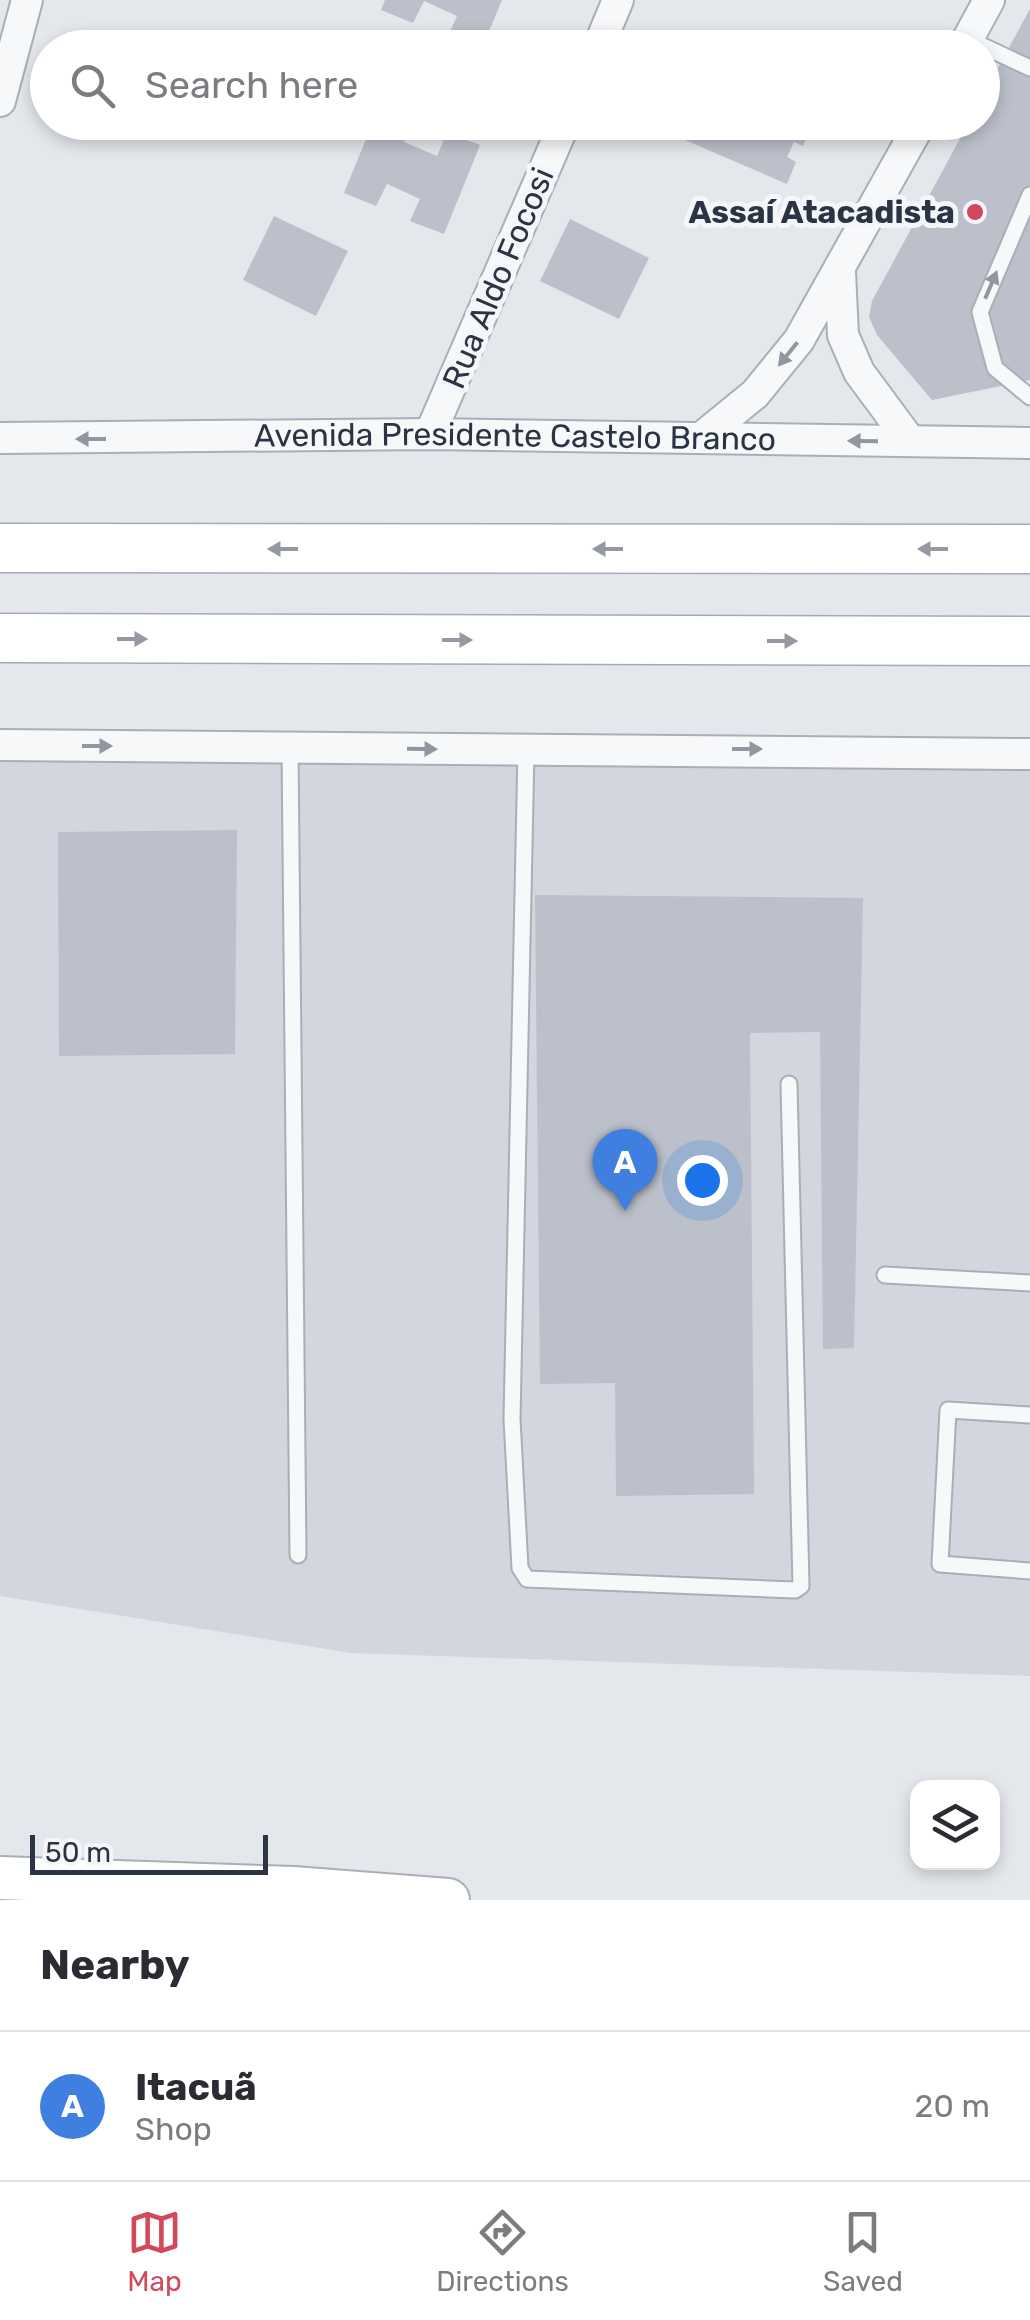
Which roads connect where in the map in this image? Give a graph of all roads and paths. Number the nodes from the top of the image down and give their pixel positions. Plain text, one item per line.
1 (27, 0) edge
2 (618, 0) edge
3 (990, 0) edge
4 (606, 30) edge
5 (973, 30) edge
6 (1000, 56) edge
7 (1030, 68) edge
8 (0, 100) edge
9 (557, 140) edge
10 (911, 140) edge
11 (1030, 195) edge
12 (840, 272) junction
13 (1030, 397) edge
14 (430, 434) junction
15 (0, 438) edge
16 (701, 438) junction
17 (910, 441) junction
18 (1030, 443) edge
19 (0, 548) edge
20 (1030, 549) edge
21 (0, 638) edge
22 (1030, 641) edge
23 (0, 745) edge
24 (290, 748) junction
25 (526, 750) junction
26 (1030, 754) edge
27 (789, 1084) dead end
28 (885, 1276) dead end
29 (1030, 1283) edge
30 (1030, 1414) edge
31 (298, 1555) dead end
32 (1030, 1571) edge
33 (22, 1887) edge
34 (293, 1894) edge
35 (448, 1900) edge

1 - 8 street
2 - 4 street
3 - 5 street
6 - 7 lane
9 - 14 street, Rua Aldo Focosi
10 - 12 street
13 -> 11 lane
12 -> 16 street
12 - 17 street
14 -> 15 street, Avenida Presidente Castelo Branco
14 - 16 street, Avenida Presidente Castelo Branco
17 -> 16 street, Avenida Presidente Castelo Branco
17 - 18 street, Avenida Presidente Castelo Branco
20 -> 19 main road
21 -> 22 main road
23 -> 24 street
24 -> 25 street
24 - 31 lane
25 -> 26 street
25 - 27 lane
28 - 29 lane
30 - 32 lane
33 - 34 street
34 - 35 street

